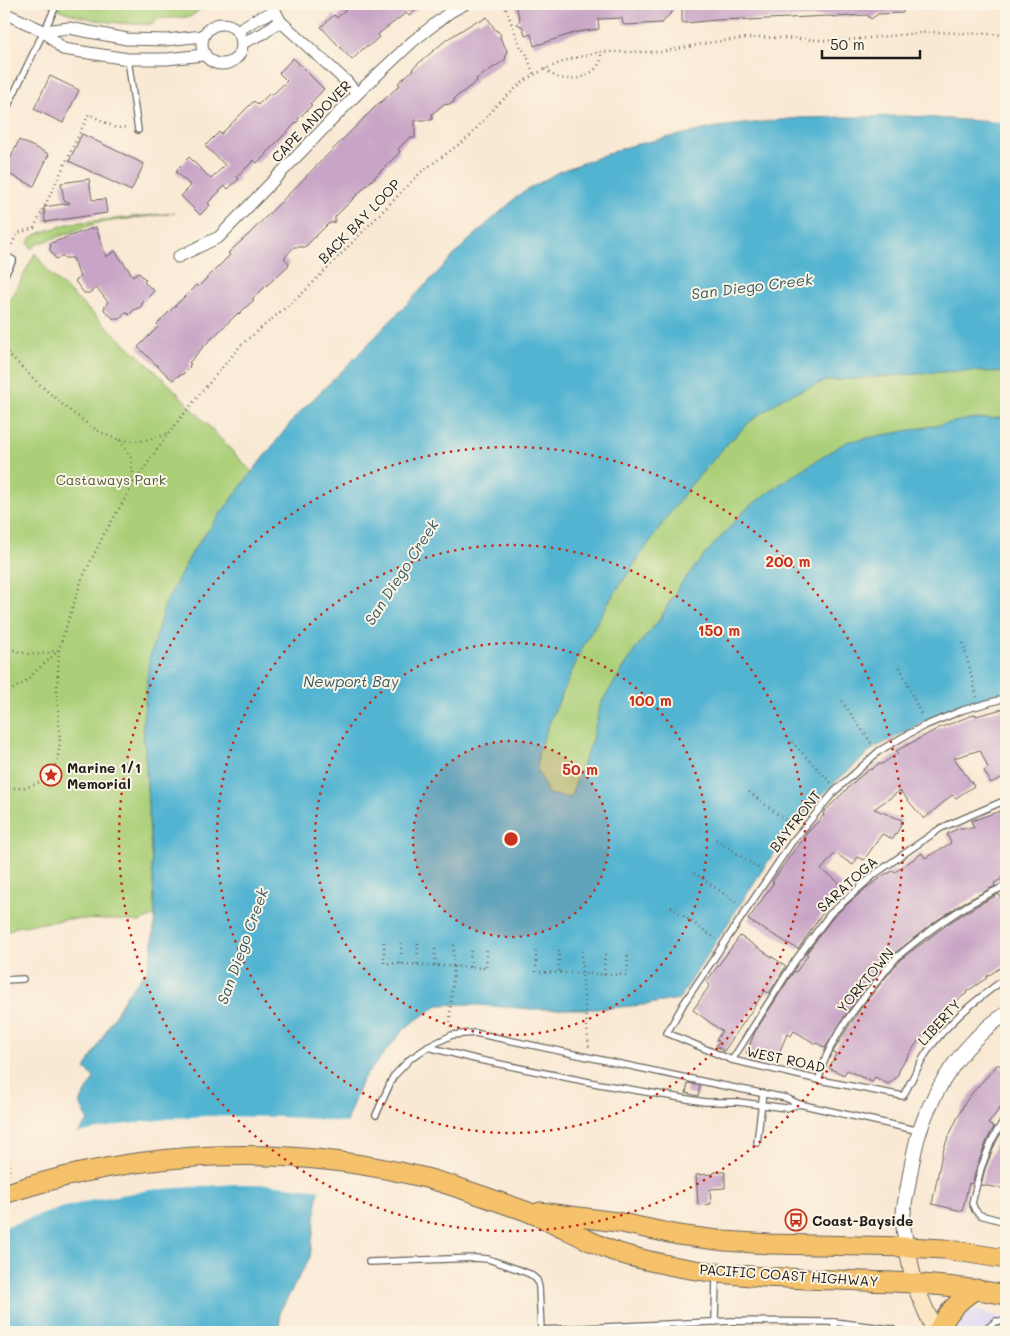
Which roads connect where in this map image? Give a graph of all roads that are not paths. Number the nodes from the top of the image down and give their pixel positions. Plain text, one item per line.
1 (57, 4) edge
2 (465, 4) edge
3 (276, 12) edge
4 (4, 13) edge
5 (44, 31) junction
6 (237, 31) junction
7 (203, 36) junction
8 (129, 39) junction
9 (242, 43) junction
10 (204, 55) junction
11 (128, 59) junction
12 (357, 94) junction
13 (4, 114) edge
14 (137, 128) road end
15 (5, 255) edge
16 (178, 257) dead end
17 (4, 276) edge
18 (1006, 698) edge
19 (1006, 800) edge
20 (1006, 886) edge
21 (1006, 978) edge
22 (23, 979) dead end
23 (4, 980) edge
24 (1006, 1014) edge
25 (667, 1033) joint
26 (428, 1046) junction
27 (732, 1060) junction
28 (819, 1080) junction
29 (763, 1093) junction
30 (903, 1096) joint
31 (799, 1104) junction
32 (761, 1105) junction
33 (376, 1115) dead end
34 (1006, 1116) edge
35 (920, 1131) junction
36 (757, 1144) dead end
37 (5, 1186) edge
38 (522, 1209) junction
39 (1006, 1222) edge
40 (907, 1247) junction
41 (1006, 1259) edge
42 (369, 1262) dead end
43 (716, 1273) junction
44 (914, 1283) junction
45 (977, 1289) junction
46 (1006, 1295) edge
47 (715, 1322) junction
48 (834, 1322) junction
49 (1006, 1322) edge
50 (834, 1332) edge
51 (894, 1332) edge
52 (936, 1332) edge
53 (983, 1332) edge

1 - 5 lane
2 - 12 street, CAPE ANDOVER
3 - 6 street
3 - 9 street
3 - 12 street
4 - 5 street
5 - 8 street
5 - 11 street
5 - 13 lane
6 - 7 street
6 - 9 street
7 - 8 street
7 - 10 street
8 - 11 street
9 - 10 street
10 - 11 street
11 - 14 lane
12 - 16 street, CAPE ANDOVER
15 - 17 lane
18 - 25 lane, BAYFRONT
19 - 27 lane, SARATOGA
20 - 28 lane, YORKTOWN
21 - 30 lane, LIBERTY
22 - 23 lane
24 - 35 street
25 - 27 lane, WEST ROAD
26 - 29 lane
26 - 32 lane
26 - 33 lane
27 - 28 lane, WEST ROAD
28 - 30 lane, WEST ROAD
29 - 31 lane
29 - 32 lane
31 - 32 lane
31 - 35 lane
32 - 36 lane
34 - 39 lane
35 - 40 street
37 - 38 highway, PACIFIC COAST HIGHWAY
38 - 40 highway, PACIFIC COAST HIGHWAY
38 - 43 highway, PACIFIC COAST HIGHWAY
40 - 41 highway, PACIFIC COAST HIGHWAY
40 - 44 main road
42 - 47 lane
43 - 44 highway, PACIFIC COAST HIGHWAY
43 - 47 lane
44 - 45 highway, PACIFIC COAST HIGHWAY
44 - 52 main road
45 - 46 highway, PACIFIC COAST HIGHWAY
45 - 52 highway
47 - 48 lane
48 - 50 lane
48 - 51 lane
49 - 53 lane

